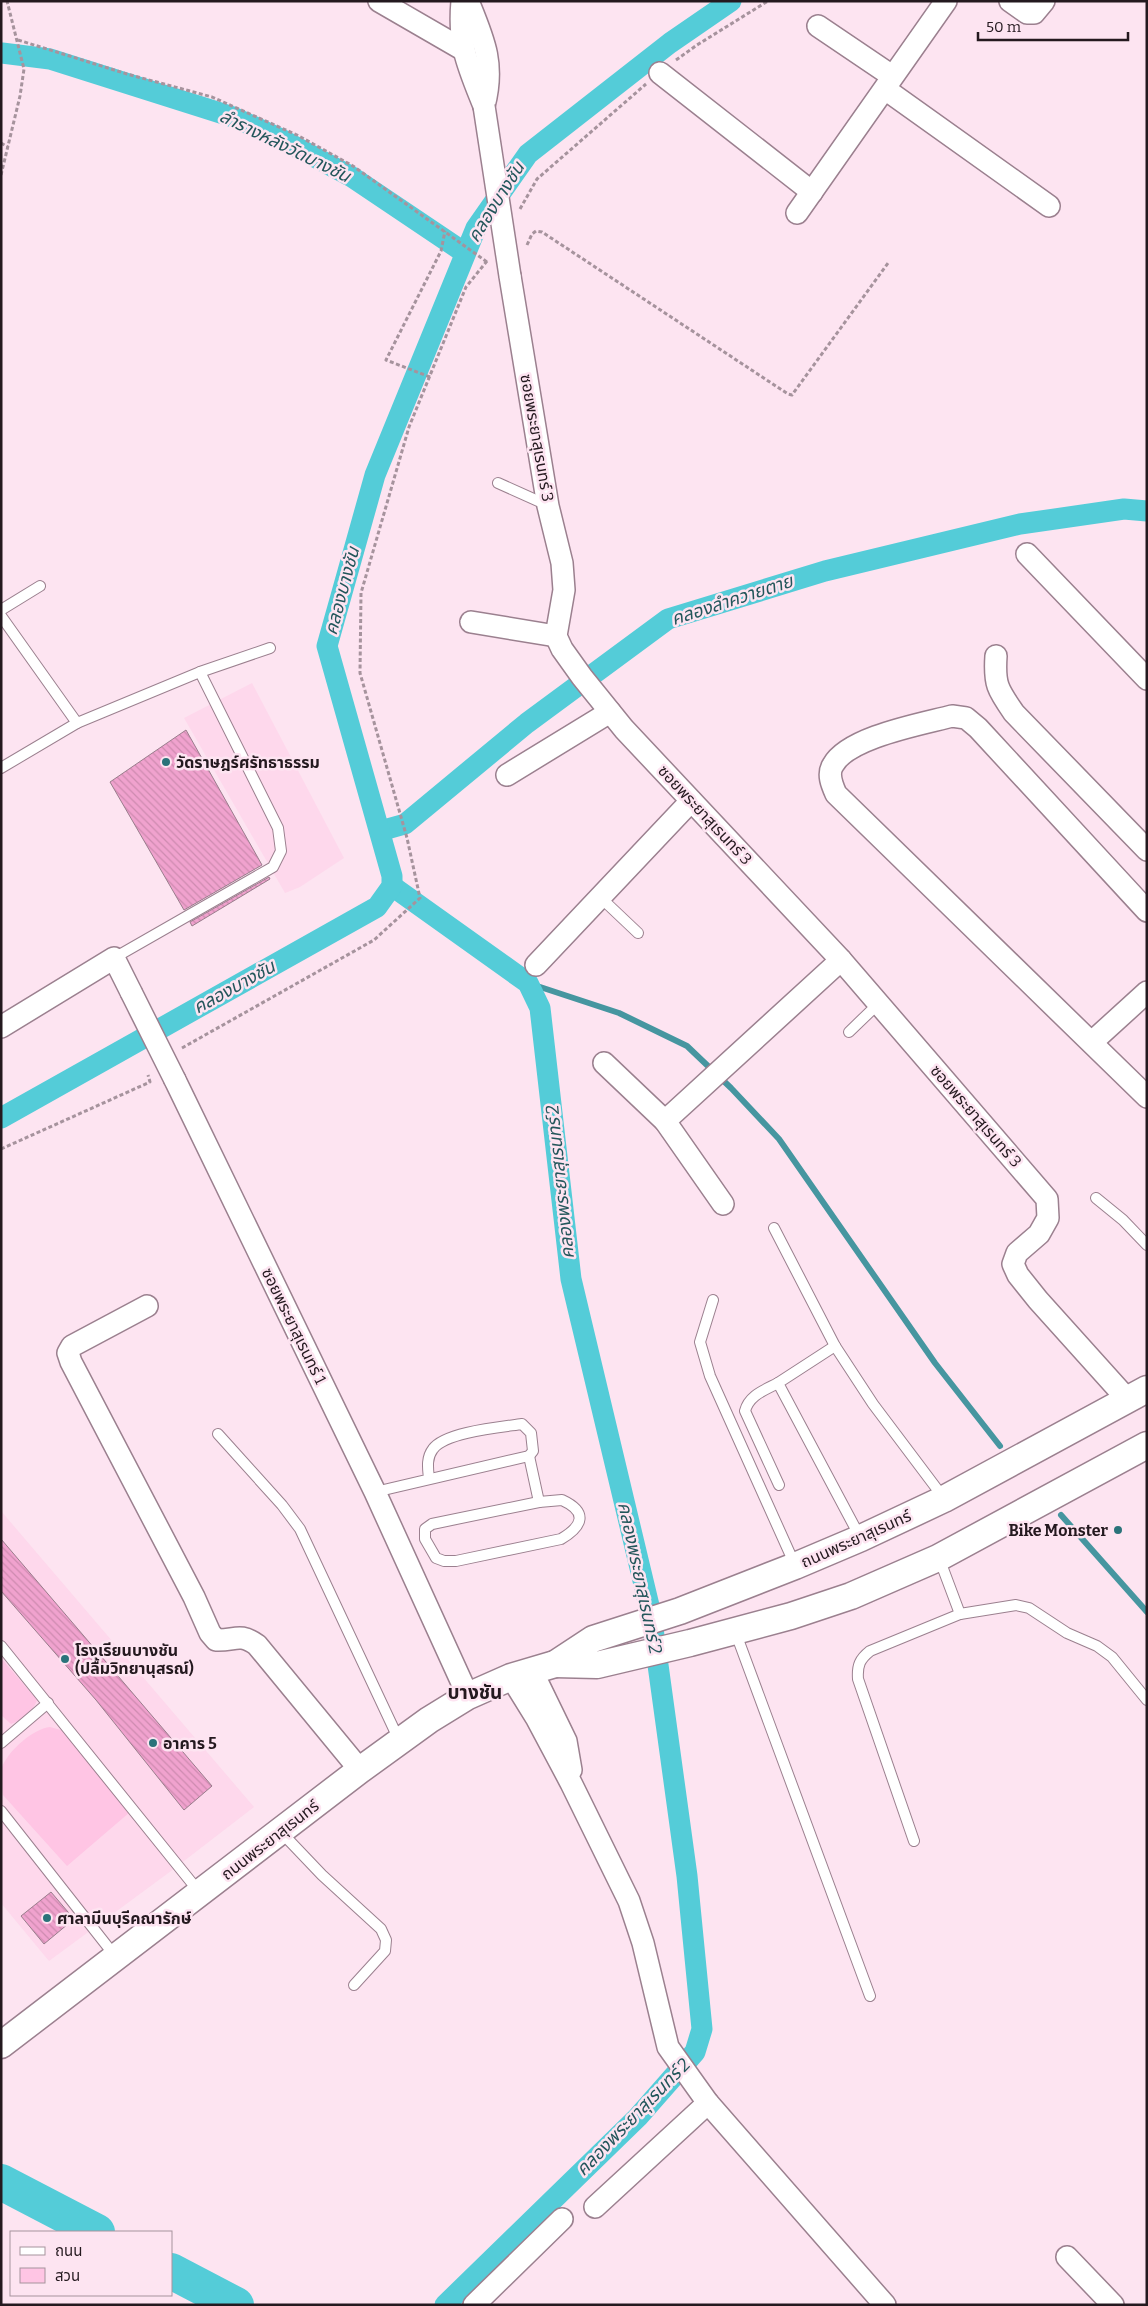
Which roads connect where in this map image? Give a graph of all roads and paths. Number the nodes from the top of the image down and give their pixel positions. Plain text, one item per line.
1 (379, 1) edge
2 (462, 1) edge
3 (468, 1) edge
4 (768, 1) edge
5 (946, 1) edge
6 (1010, 1) edge
7 (1044, 1) edge
8 (6, 2) edge
9 (818, 26) dead end
10 (18, 40) junction
11 (462, 49) junction
12 (660, 72) junction
13 (889, 83) junction
14 (484, 106) junction
15 (1, 144) edge
16 (8, 147) junction
17 (1, 174) edge
18 (812, 192) junction
19 (1048, 206) dead end
20 (519, 210) dead end
21 (797, 213) dead end
22 (445, 231) junction
23 (888, 263) dead end
24 (503, 265) junction
25 (430, 377) junction
26 (498, 483) dead end
27 (548, 506) junction
28 (1028, 554) dead end
29 (40, 586) dead end
30 (1, 610) edge
31 (1, 616) edge
32 (471, 622) dead end
33 (559, 642) junction
34 (270, 648) dead end
35 (996, 656) dead end
36 (200, 672) junction
37 (1147, 680) edge
38 (606, 708) junction
39 (77, 723) junction
40 (1, 768) edge
41 (507, 775) dead end
42 (691, 801) junction
43 (1147, 850) edge
44 (600, 897) junction
45 (1147, 911) edge
46 (638, 933) dead end
47 (114, 958) junction
48 (841, 960) junction
49 (536, 965) dead end
50 (1147, 992) edge
51 (879, 1004) junction
52 (1, 1027) edge
53 (849, 1032) dead end
54 (1092, 1042) junction
55 (180, 1048) dead end
56 (604, 1063) dead end
57 (147, 1067) dead end
58 (1147, 1097) edge
59 (664, 1121) junction
60 (1, 1149) edge
61 (1096, 1198) dead end
62 (723, 1204) dead end
63 (774, 1228) dead end
64 (1147, 1245) edge
65 (713, 1300) dead end
66 (147, 1306) dead end
67 (835, 1346) junction
68 (778, 1383) junction
69 (1137, 1394) edge
70 (218, 1434) dead end
71 (1147, 1445) edge
72 (529, 1456) junction
73 (429, 1479) junction
74 (779, 1485) dead end
75 (375, 1492) junction
76 (944, 1499) junction
77 (539, 1502) junction
78 (861, 1538) junction
79 (938, 1558) junction
80 (795, 1566) junction
81 (960, 1614) junction
82 (734, 1630) junction
83 (1, 1646) edge
84 (533, 1670) junction
85 (468, 1696) junction
86 (1147, 1700) edge
87 (48, 1702) junction
88 (400, 1741) junction
89 (2, 1742) edge
90 (360, 1770) junction
91 (1, 1812) edge
92 (281, 1832) junction
93 (914, 1841) dead end
94 (201, 1894) junction
95 (116, 1957) junction
96 (354, 1985) dead end
97 (870, 1996) dead end
98 (1, 2045) edge
99 (708, 2103) junction
100 (595, 2207) dead end
101 (562, 2219) dead end
102 (1067, 2257) dead end
103 (474, 2305) edge
104 (885, 2305) edge
105 (1113, 2305) edge

1 - 11 street
2 - 11 street
3 - 14 street
4 - 12 path
5 - 13 street
6 - 7 street
8 - 10 path
9 - 13 street
10 - 16 path
10 - 22 path, bridge
11 - 14 street
12 - 18 street
12 - 20 path
13 - 18 street
13 - 19 street
14 - 24 street, ซอยพระยาสุเรนทร์ 3, bridge
15 - 16 path
16 - 17 path
18 - 21 street
22 - 24 path, bridge
22 - 25 path
23 - 24 path
24 - 25 path
24 - 27 street, ซอยพระยาสุเรนทร์ 3
25 - 55 path
26 - 27 lane
27 - 33 street, ซอยพระยาสุเรนทร์ 3
28 - 37 street
29 - 30 lane
31 - 39 lane
32 - 33 street
33 - 38 street, ซอยพระยาสุเรนทร์ 3
34 - 36 lane
35 - 43 street
36 - 39 lane
36 - 47 lane
38 - 41 street
38 - 42 street, ซอยพระยาสุเรนทร์ 3
39 - 40 lane
42 - 44 street
42 - 48 street, ซอยพระยาสุเรนทร์ 3
44 - 46 lane
44 - 49 street
45 - 54 street
47 - 52 street
47 - 75 street, ซอยพระยาสุเรนทร์ 1, bridge
48 - 51 street, ซอยพระยาสุเรนทร์ 3
48 - 59 street
50 - 54 street
51 - 53 lane
51 - 69 street, ซอยพระยาสุเรนทร์ 3
54 - 58 street
56 - 59 street
57 - 60 path
59 - 62 street
61 - 64 lane
63 - 67 lane
65 - 80 lane
66 - 90 street
67 - 68 lane
67 - 76 lane
68 - 74 lane
68 - 78 lane
69 - 76 street, ถนนพระยาสุเรนทร์
70 - 88 lane
71 - 79 street, ถนนพระยาสุเรนทร์
72 - 73 lane
72 - 73 lane
72 - 77 lane
73 - 75 lane
75 - 85 street, ซอยพระยาสุเรนทร์ 1
76 - 78 street, ถนนพระยาสุเรนทร์
77 - 77 lane
78 - 80 street, ถนนพระยาสุเรนทร์
79 - 81 lane
79 - 82 street, ถนนพระยาสุเรนทร์
80 - 84 street, ถนนพระยาสุเรนทร์
81 - 86 lane
81 - 93 lane
82 - 84 street, ถนนพระยาสุเรนทร์
82 - 97 lane
83 - 87 lane
84 - 85 street, ถนนพระยาสุเรนทร์
84 - 99 street
85 - 88 street, ถนนพระยาสุเรนทร์
87 - 89 lane
87 - 94 lane
88 - 90 street, ถนนพระยาสุเรนทร์
90 - 92 street, ถนนพระยาสุเรนทร์
91 - 95 lane
92 - 94 street, ถนนพระยาสุเรนทร์
92 - 96 lane
94 - 95 street, ถนนพระยาสุเรนทร์
95 - 98 street, ถนนพระยาสุเรนทร์
99 - 100 street
99 - 104 street
101 - 103 street
102 - 105 street

